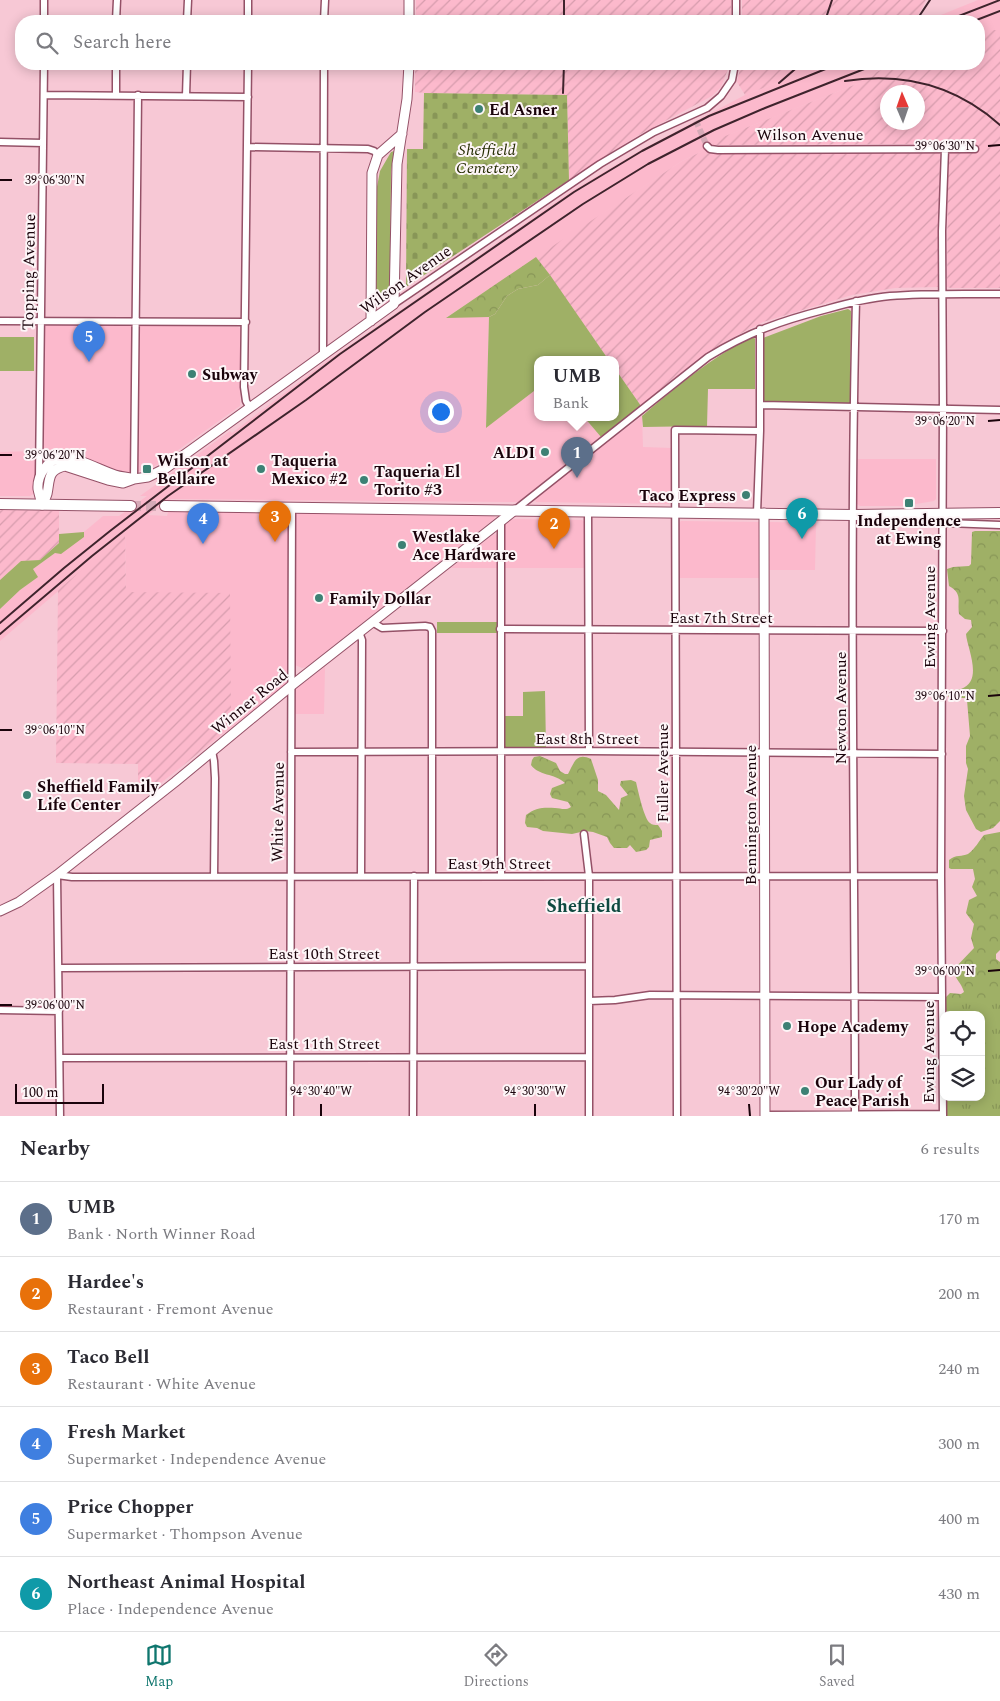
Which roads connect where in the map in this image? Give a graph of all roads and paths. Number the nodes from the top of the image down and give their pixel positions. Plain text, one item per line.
1 (44, 0) edge
2 (117, 0) edge
3 (188, 0) edge
4 (248, 0) edge
5 (325, 0) edge
6 (409, 0) edge
7 (736, 0) edge
8 (44, 15) edge
9 (116, 15) edge
10 (187, 15) edge
11 (248, 15) edge
12 (324, 15) edge
13 (409, 15) edge
14 (736, 15) edge
15 (44, 70) edge
16 (116, 70) edge
17 (187, 70) edge
18 (248, 70) edge
19 (324, 70) edge
20 (409, 70) edge
21 (734, 70) edge
22 (44, 95) junction
23 (116, 95) junction
24 (138, 95) junction
25 (186, 96) junction
26 (248, 96) junction
27 (402, 134) junction
28 (0, 142) edge
29 (43, 143) junction
30 (707, 146) dead end
31 (247, 147) junction
32 (324, 148) junction
33 (945, 149) junction
34 (975, 150) dead end
35 (378, 155) junction
36 (943, 294) junction
37 (1000, 294) edge
38 (856, 301) junction
39 (394, 304) junction
40 (371, 320) junction
41 (0, 321) edge
42 (40, 321) junction
43 (136, 322) junction
44 (246, 322) junction
45 (760, 329) junction
46 (323, 355) junction
47 (760, 405) junction
48 (854, 407) junction
49 (250, 408) junction
50 (944, 409) junction
51 (1000, 410) edge
52 (760, 431) junction
53 (134, 479) junction
54 (39, 480) junction
55 (0, 504) edge
56 (42, 505) junction
57 (131, 506) tunnel mouth
58 (165, 506) tunnel mouth
59 (292, 508) junction
60 (514, 510) junction
61 (588, 511) junction
62 (675, 513) junction
63 (761, 513) junction
64 (942, 513) junction
65 (1000, 513) edge
66 (853, 514) junction
67 (501, 521) junction
68 (1000, 525) edge
69 (372, 622) junction
70 (500, 629) junction
71 (588, 630) junction
72 (675, 630) junction
73 (765, 630) junction
74 (854, 631) junction
75 (942, 631) junction
76 (359, 632) junction
77 (291, 686) junction
78 (212, 752) junction
79 (291, 752) junction
80 (501, 752) junction
81 (589, 752) junction
82 (361, 753) junction
83 (432, 753) junction
84 (676, 753) junction
85 (765, 753) junction
86 (853, 753) junction
87 (942, 754) junction
88 (584, 834) dead end
89 (57, 875) junction
90 (290, 876) junction
91 (361, 876) junction
92 (414, 876) junction
93 (432, 876) junction
94 (501, 876) junction
95 (589, 876) junction
96 (676, 876) junction
97 (765, 876) junction
98 (855, 876) junction
99 (941, 876) junction
100 (214, 877) junction
101 (0, 910) edge
102 (589, 966) junction
103 (291, 967) junction
104 (414, 967) junction
105 (59, 968) junction
106 (676, 995) junction
107 (765, 996) junction
108 (855, 996) junction
109 (942, 997) junction
110 (589, 1001) junction
111 (0, 1010) edge
112 (60, 1011) junction
113 (414, 1056) junction
114 (290, 1057) junction
115 (589, 1057) junction
116 (60, 1058) junction
117 (765, 1115) edge
118 (943, 1115) edge
119 (60, 1116) edge
120 (290, 1116) edge
121 (413, 1116) edge
122 (589, 1116) edge
123 (677, 1116) edge
124 (855, 1116) edge

1 - 8 street
2 - 9 street
3 - 10 street
4 - 11 street
5 - 12 street
6 - 13 main road
7 - 14 street
15 - 22 street, Topping Avenue
16 - 23 street
17 - 25 street
18 - 26 street
19 - 32 street
20 - 27 main road
21 - 39 street, Wilson Avenue
22 - 23 street
22 - 29 street, Topping Avenue
23 - 24 street
24 - 25 street
24 - 43 street
25 - 26 street
26 - 31 street
27 - 35 main road
27 - 39 main road
28 - 29 street
29 - 42 street, Topping Avenue
30 - 33 street, Wilson Avenue
31 - 32 street
31 - 44 street
32 - 35 street
32 - 46 street
33 - 34 street, Wilson Avenue
33 - 36 street, Ewing Avenue
35 - 40 main road
36 - 37 street
36 - 38 street
36 - 50 street, Ewing Avenue
38 - 45 street
38 - 48 street, Newton Avenue
39 - 40 main road, Wilson Avenue
40 - 46 main road, Wilson Avenue
41 - 42 street
42 - 43 street
42 - 54 street, Topping Avenue
43 - 44 street
43 - 53 street
44 - 49 street
45 - 47 street, Bennington Avenue
45 - 60 street
46 - 49 main road, Wilson Avenue
47 - 48 street
47 - 52 street, Bennington Avenue
48 - 50 street
48 - 66 street, Newton Avenue
49 - 53 main road, Wilson Avenue
50 - 51 street
50 - 64 street, Ewing Avenue
52 - 62 street, Fuller Avenue
52 - 63 street, Bennington Avenue
53 - 54 main road, Wilson Avenue
53 - 56 main road, Wilson Avenue
54 - 56 main road
55 - 56 main road
56 - 57 main road
58 - 59 main road
59 - 60 main road
59 - 77 street, White Avenue
60 - 61 main road
60 - 67 main road, Winner Road
61 - 62 main road
61 - 71 street
62 - 63 main road
62 - 72 street, Fuller Avenue
63 - 66 main road
63 - 73 main road, Bennington Avenue
64 - 65 main road
64 - 66 main road
64 - 68 street
64 - 75 street, Ewing Avenue
66 - 74 street, Newton Avenue
67 - 69 main road, Winner Road
67 - 70 street
69 - 76 main road, Winner Road
69 - 83 street
70 - 71 street, East 7th Street
70 - 80 street
71 - 72 street, East 7th Street
71 - 81 street
72 - 73 street, East 7th Street
72 - 84 street, Fuller Avenue
73 - 74 street, East 7th Street
73 - 85 main road, Bennington Avenue
74 - 75 street, East 7th Street
74 - 86 street, Newton Avenue
75 - 87 street, Ewing Avenue
76 - 77 main road, Winner Road
76 - 82 street
77 - 78 main road, Winner Road
77 - 79 street, White Avenue
78 - 89 main road, Winner Road
78 - 100 street
79 - 82 street, East 8th Street
79 - 90 street, White Avenue
80 - 81 street, East 8th Street
80 - 83 street, East 8th Street
80 - 94 street
81 - 84 street, East 8th Street
82 - 83 street, East 8th Street
82 - 91 street
83 - 93 street
84 - 85 street, East 8th Street
84 - 96 street, Fuller Avenue
85 - 86 street, East 8th Street
85 - 97 main road, Bennington Avenue
86 - 87 street, East 8th Street
86 - 98 street, Newton Avenue
87 - 99 street, Ewing Avenue
88 - 95 street
89 - 100 street, East 9th Street
89 - 101 main road, Winner Road
89 - 105 street
90 - 91 street, East 9th Street
90 - 100 street, East 9th Street
90 - 103 street, White Avenue
91 - 92 street, East 9th Street
92 - 93 street, East 9th Street
92 - 104 street
93 - 94 street, East 9th Street
94 - 95 street, East 9th Street
95 - 96 street, East 9th Street
95 - 102 street
96 - 97 street, East 9th Street
96 - 106 street, Fuller Avenue
97 - 98 street, East 9th Street
97 - 107 main road, Bennington Avenue
98 - 99 street, East 9th Street
98 - 108 street, Newton Avenue
99 - 109 street, Ewing Avenue
102 - 104 street, East 10th Street
102 - 110 street
103 - 104 street, East 10th Street
103 - 105 street, East 10th Street
103 - 114 street, White Avenue
104 - 113 street
105 - 112 street
106 - 107 street
106 - 110 street
106 - 123 street, Fuller Avenue
107 - 108 street
107 - 117 main road, Bennington Avenue
108 - 109 street
108 - 124 street, Newton Avenue
109 - 118 street, Ewing Avenue
110 - 115 street
111 - 112 street
112 - 116 street
113 - 114 street, East 11th Street
113 - 115 street, East 11th Street
113 - 121 street
114 - 116 street, East 11th Street
114 - 120 street, White Avenue
115 - 122 street
116 - 119 street
117 - 124 street
118 - 124 street

